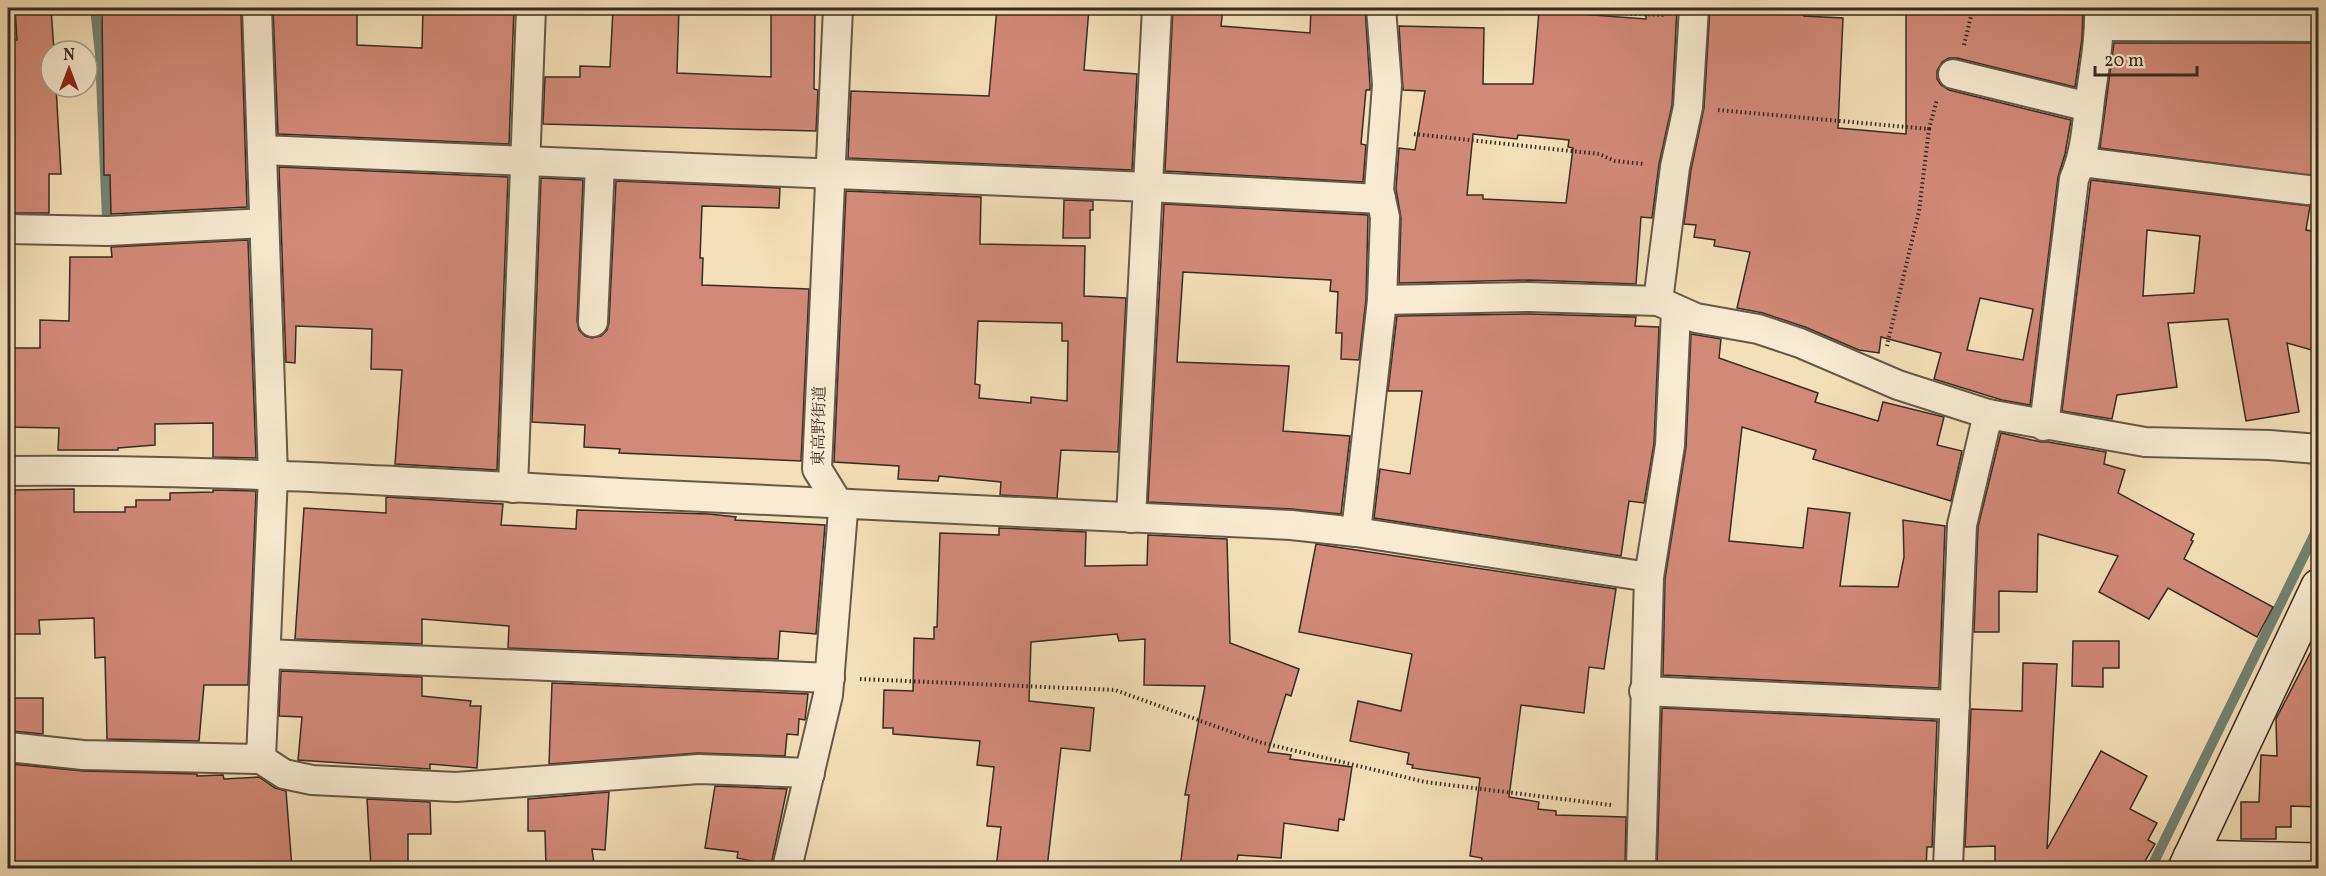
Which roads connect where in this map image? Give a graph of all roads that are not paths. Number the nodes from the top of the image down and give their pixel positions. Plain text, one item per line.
1 (257, 8) edge
2 (531, 8) edge
3 (838, 8) edge
4 (1157, 8) edge
5 (1381, 8) edge
6 (1693, 12) edge
7 (2099, 17) edge
8 (2319, 27) edge
9 (1953, 74) dead end
10 (2089, 107) junction
11 (262, 150) junction
12 (525, 161) junction
13 (2082, 162) junction
14 (600, 164) junction
15 (830, 174) junction
16 (1148, 187) junction
17 (2308, 190) dead end
18 (1381, 199) junction
19 (264, 223) junction
20 (8, 229) edge
21 (1382, 300) junction
22 (1667, 305) junction
23 (593, 322) dead end
24 (1988, 414) junction
25 (2044, 426) junction
26 (2319, 449) edge
27 (8, 471) edge
28 (273, 475) junction
29 (513, 488) junction
30 (839, 505) junction
31 (1131, 518) junction
32 (1356, 532) junction
33 (1649, 577) junction
34 (2316, 599) edge
35 (266, 654) junction
36 (830, 678) junction
37 (1644, 691) junction
38 (1955, 705) junction
39 (8, 747) edge
40 (261, 759) junction
41 (810, 773) junction
42 (2319, 860) edge
43 (2188, 863) edge
44 (787, 868) edge
45 (1641, 868) edge
46 (1948, 868) edge

1 - 11 street
2 - 12 street
3 - 15 street, 東高野街道
4 - 16 street
5 - 18 street
6 - 22 street
7 - 8 street
7 - 10 street
9 - 10 street
10 - 13 street
11 - 12 street
11 - 19 street
12 - 14 street
12 - 29 street
13 - 17 street
13 - 25 street
14 - 15 street
14 - 23 street
15 - 16 street
15 - 30 street, 東高野街道
16 - 18 street
16 - 31 street
18 - 21 street
19 - 20 street
19 - 28 street
21 - 22 street
21 - 32 street
22 - 24 street
22 - 33 street
24 - 25 street
24 - 38 street
25 - 26 street
27 - 28 street
28 - 29 street
28 - 35 street
29 - 30 street
30 - 31 street
30 - 36 street, 東高野街道
31 - 32 street
32 - 33 street
33 - 37 street
34 - 43 street
35 - 36 street
35 - 40 street
36 - 41 street, 東高野街道
37 - 38 street
37 - 45 street
38 - 46 street
39 - 40 street
40 - 41 street
41 - 44 street, 東高野街道
42 - 43 street

